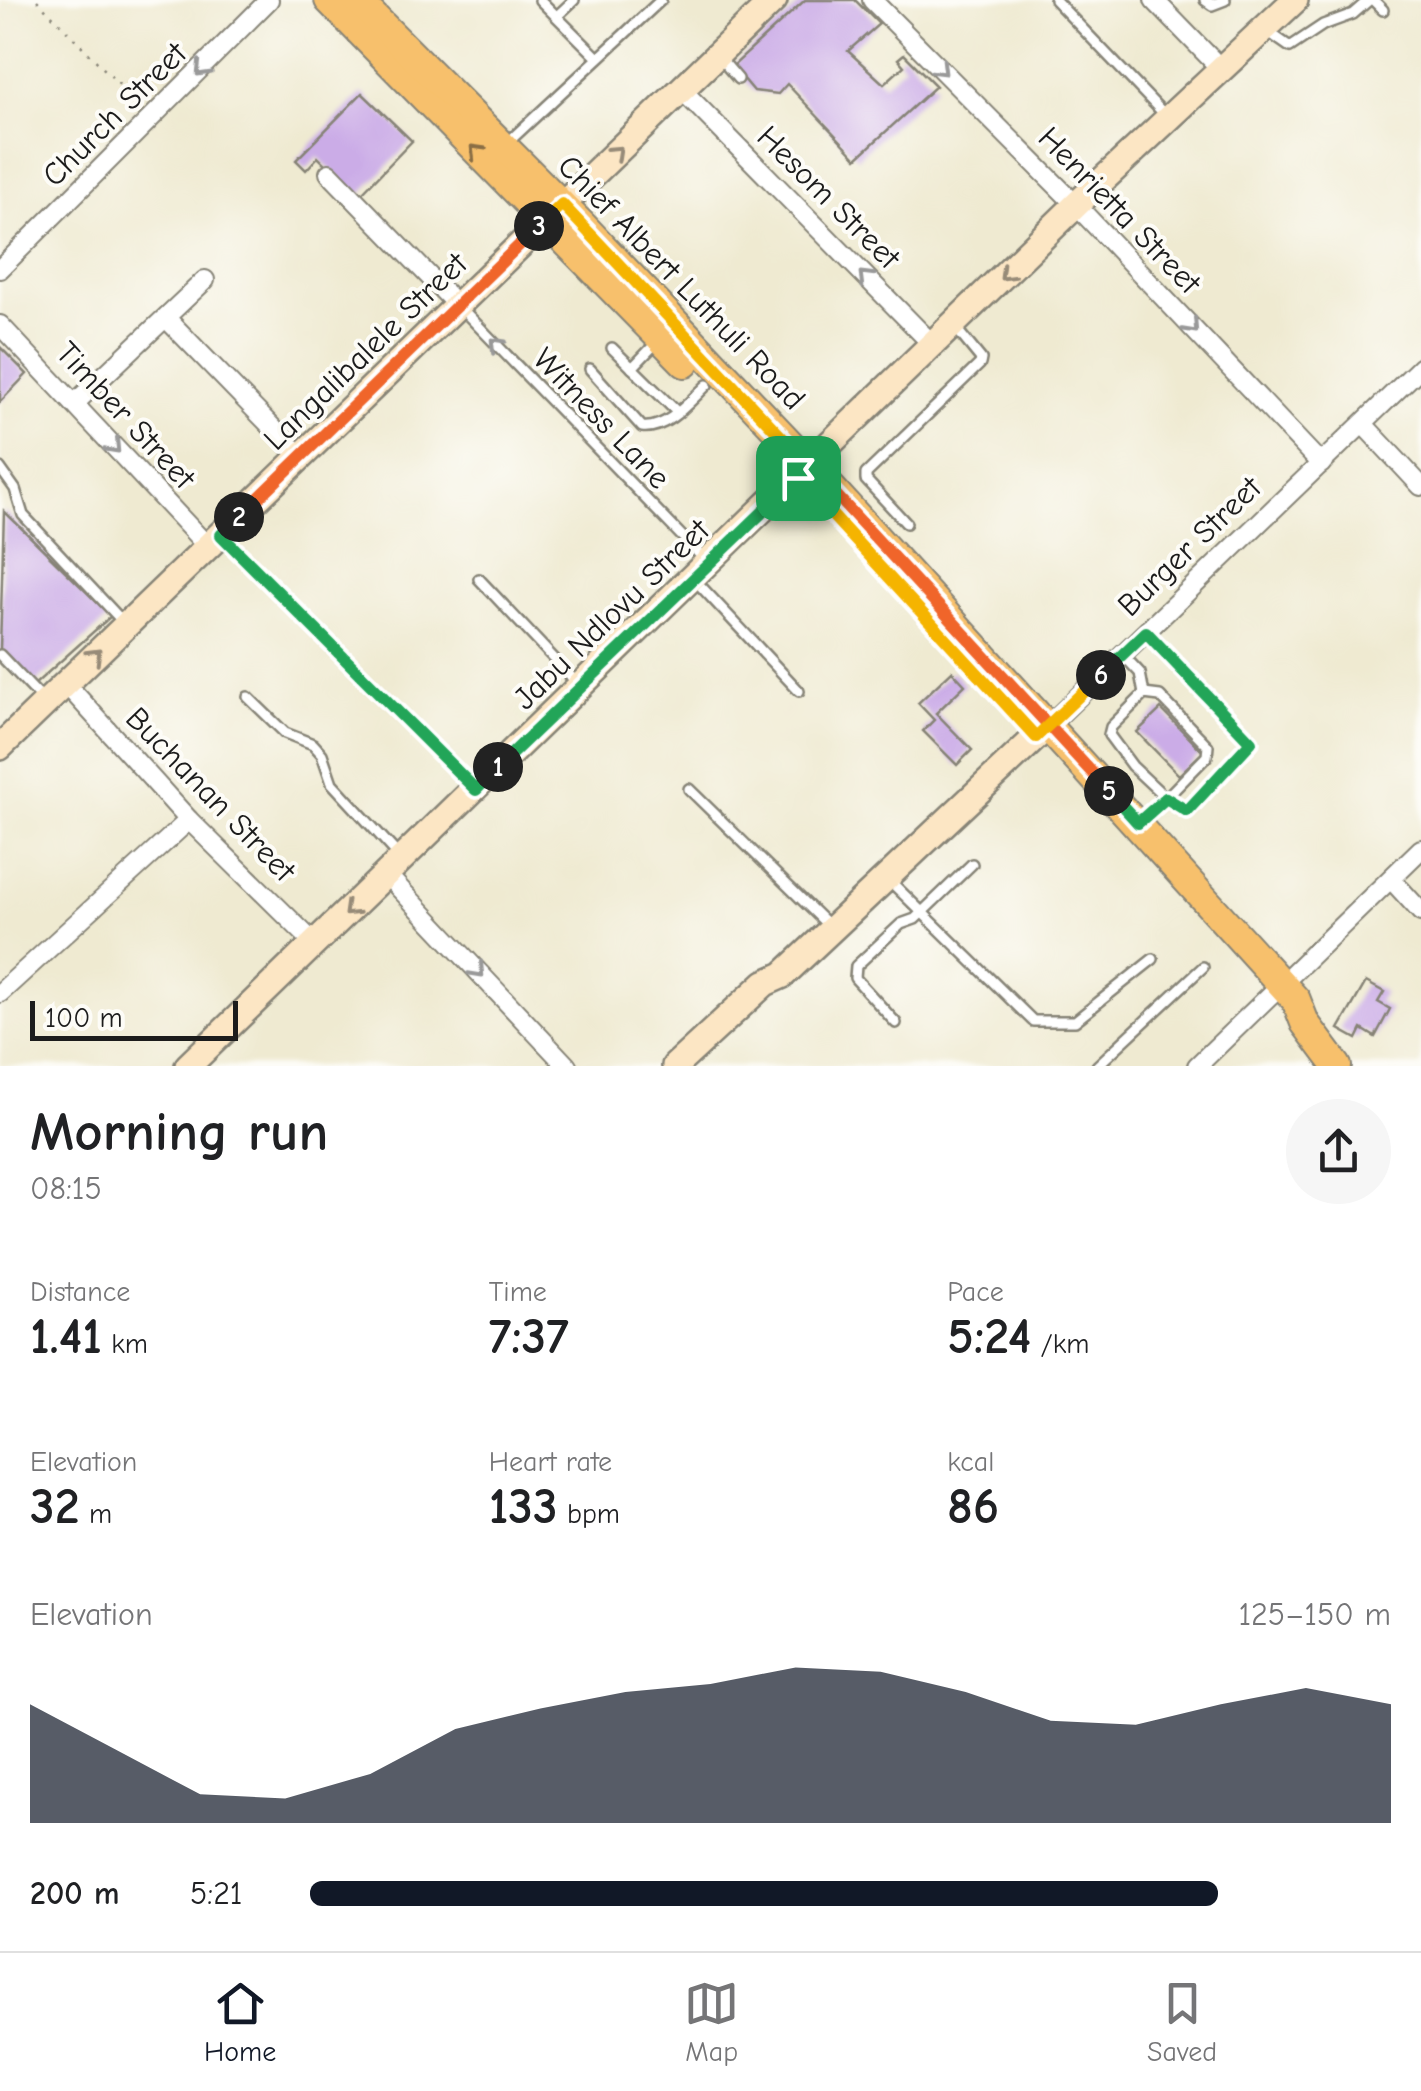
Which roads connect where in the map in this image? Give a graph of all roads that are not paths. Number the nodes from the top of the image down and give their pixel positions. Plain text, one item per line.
1 (269, 0) edge
2 (329, 0) edge
3 (357, 0) edge
4 (540, 0) edge
5 (574, 0) edge
6 (660, 0) edge
7 (774, 0) edge
8 (872, 0) edge
9 (1055, 0) edge
10 (1154, 0) edge
11 (1205, 0) edge
12 (1224, 0) edge
13 (1295, 0) edge
14 (1371, 0) edge
15 (1383, 10) dead end
16 (556, 16) junction
17 (1265, 28) junction
18 (718, 56) junction
19 (598, 58) junction
20 (1222, 70) junction
21 (738, 79) dead end
22 (682, 90) junction
23 (1170, 120) junction
24 (503, 146) junction
25 (328, 173) dead end
26 (1076, 205) junction
27 (554, 212) junction
28 (0, 269) edge
29 (204, 280) dead end
30 (459, 307) junction
31 (166, 318) junction
32 (0, 324) edge
33 (954, 326) junction
34 (661, 338) junction
35 (934, 346) junction
36 (612, 348) dead end
37 (590, 368) dead end
38 (632, 368) junction
39 (1419, 372) edge
40 (708, 386) junction
41 (74, 404) junction
42 (676, 412) junction
43 (1363, 424) junction
44 (301, 458) junction
45 (1321, 464) junction
46 (0, 468) edge
47 (805, 472) junction
48 (1421, 486) edge
49 (906, 523) dead end
50 (214, 541) junction
51 (702, 572) junction
52 (479, 580) dead end
53 (126, 625) junction
54 (1146, 632) junction
55 (1123, 654) junction
56 (0, 655) edge
57 (66, 684) junction
58 (582, 688) junction
59 (799, 691) dead end
60 (1144, 694) junction
61 (248, 697) dead end
62 (46, 704) junction
63 (1043, 731) junction
64 (0, 747) edge
65 (689, 789) dead end
66 (476, 790) junction
67 (1166, 798) junction
68 (189, 820) junction
69 (1138, 823) junction
70 (1421, 849) edge
71 (972, 864) dead end
72 (394, 867) junction
73 (887, 878) junction
74 (1391, 879) junction
75 (1421, 912) edge
76 (922, 913) junction
77 (832, 930) junction
78 (315, 944) junction
79 (1153, 958) dead end
80 (1203, 967) dead end
81 (782, 976) junction
82 (1277, 992) junction
83 (0, 993) edge
84 (896, 1023) dead end
85 (188, 1066) edge
86 (567, 1066) edge
87 (676, 1066) edge
88 (700, 1066) edge
89 (1098, 1066) edge
90 (1197, 1066) edge
91 (1337, 1066) edge

1 -> 28 street, Church Street
27 -> 2 main road, Chief Albert Luthuli Road
3 - 24 main road, Chief Albert Luthuli Road
4 - 16 lane
5 - 16 lane
6 - 19 lane
7 - 18 street, Langalibalele Street
8 -> 26 street, Henrietta Street
9 - 23 lane
10 - 20 street
11 - 12 lane
13 - 17 street, Jabu Ndlovu Street
14 - 15 lane
14 - 17 lane
16 - 19 lane
17 - 20 street, Jabu Ndlovu Street
18 - 21 lane
18 - 22 street, Langalibalele Street
19 - 24 lane
20 - 23 street, Jabu Ndlovu Street
27 -> 22 street, Langalibalele Street
35 -> 22 street, Hesom Street
23 - 26 street, Jabu Ndlovu Street
24 - 27 main road, Chief Albert Luthuli Road
25 - 30 street
26 -> 33 street, Jabu Ndlovu Street
26 -> 45 street, Henrietta Street
27 - 30 street, Langalibalele Street
27 - 34 main road, Chief Albert Luthuli Road
27 - 47 main road, Chief Albert Luthuli Road
29 - 31 street
30 - 44 street, Langalibalele Street
51 -> 30 lane, Witness Lane
31 - 41 street
31 - 44 street
32 - 41 street, Timber Street
33 - 35 street, Jabu Ndlovu Street
33 - 49 lane
34 - 38 lane
34 - 40 main road, Chief Albert Luthuli Road
35 - 47 street, Jabu Ndlovu Street
36 - 38 lane
37 - 42 lane
38 - 42 lane
39 - 43 street, Burger Street
40 - 42 lane
40 - 47 main road, Chief Albert Luthuli Road
41 -> 50 street, Timber Street
43 - 45 street, Burger Street
43 - 48 street
44 - 50 street, Langalibalele Street
45 - 54 street, Burger Street
46 - 53 lane
47 - 51 street, Jabu Ndlovu Street
47 - 63 main road, Chief Albert Luthuli Road
50 - 53 street, Langalibalele Street
50 - 66 lane
51 - 58 street, Jabu Ndlovu Street
51 - 59 lane, Witness Lane
52 - 58 lane
57 -> 53 street, Langalibalele Street
54 - 55 street, Burger Street
54 - 67 lane
55 - 60 lane
55 - 63 street, Burger Street
56 - 62 lane
57 - 62 street, Langalibalele Street
57 - 68 street, Buchanan Street
58 - 66 street, Jabu Ndlovu Street
60 - 67 lane
60 - 67 lane
61 - 72 lane
62 - 64 street, Langalibalele Street
63 - 69 main road, Chief Albert Luthuli Road
63 - 73 street, Burger Street
63 - 82 main road, Chief Albert Luthuli Road
65 - 77 lane
66 - 72 street, Jabu Ndlovu Street
67 - 69 lane
68 - 78 street, Buchanan Street
68 - 83 street
69 - 82 main road, Chief Albert Luthuli Road
70 - 74 street
71 - 76 lane
72 -> 78 street, Jabu Ndlovu Street
72 -> 86 street
73 - 76 lane
73 - 77 street, Burger Street
74 - 75 street
74 - 82 street
76 - 79 lane
76 - 84 lane
77 - 81 street, Burger Street
78 - 85 street, Jabu Ndlovu Street
80 - 89 lane
81 - 87 street, Burger Street
81 - 88 street, Burger Street
82 - 90 street
82 - 91 main road, Chief Albert Luthuli Road

